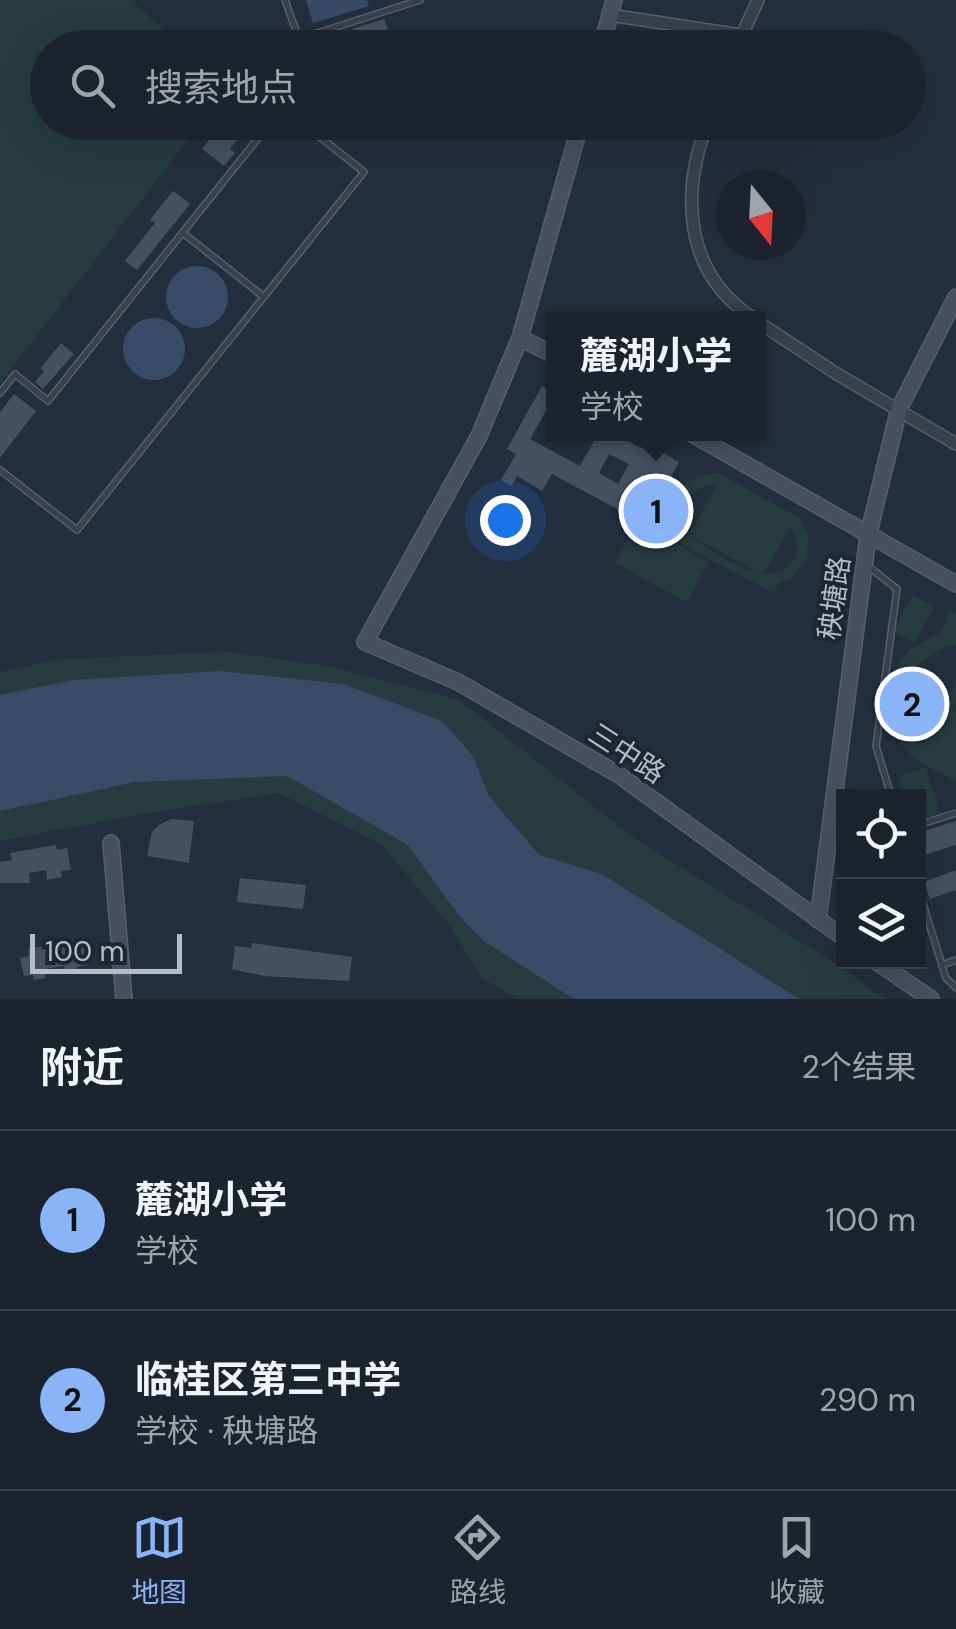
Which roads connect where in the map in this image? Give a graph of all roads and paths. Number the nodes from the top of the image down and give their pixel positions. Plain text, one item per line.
1 (285, 0) edge
2 (420, 0) edge
3 (758, 0) edge
4 (400, 3) edge
5 (612, 8) edge
6 (296, 30) edge
7 (324, 30) edge
8 (696, 30) edge
9 (743, 30) edge
10 (257, 140) edge
11 (324, 140) edge
12 (576, 140) edge
13 (704, 140) edge
14 (183, 232) junction
15 (264, 297) junction
16 (956, 298) edge
17 (742, 311) edge
18 (766, 327) edge
19 (520, 338) junction
20 (546, 351) edge
21 (0, 392) edge
22 (899, 409) junction
23 (704, 441) edge
24 (956, 444) edge
25 (0, 470) edge
26 (868, 536) junction
27 (864, 564) junction
28 (956, 584) edge
29 (889, 789) edge
30 (956, 813) edge
31 (926, 823) edge
32 (111, 843) dead end
33 (926, 914) edge
34 (818, 920) junction
35 (836, 932) edge
36 (956, 960) edge
37 (942, 965) junction
38 (887, 969) edge
39 (956, 988) edge
40 (124, 999) edge
41 (932, 999) edge

1 - 6 lane
2 - 4 lane
3 - 9 street
4 - 7 lane
5 - 8 street
10 - 14 lane
11 - 15 lane
12 - 19 main road
13 - 17 street
14 - 15 lane
14 - 21 lane
15 - 25 lane
16 - 22 main road, 秧塘路
18 - 22 street
19 - 20 main road
19 - 34 main road, 三中路
22 - 24 street
22 - 26 main road, 秧塘路
23 - 26 main road
26 - 27 main road, 秧塘路
26 - 28 main road
27 - 29 lane
27 - 34 main road, 秧塘路
30 - 31 lane
32 - 40 main road
33 - 37 lane
34 - 35 main road, 三中路
36 - 37 lane
37 - 39 lane
38 - 41 main road

